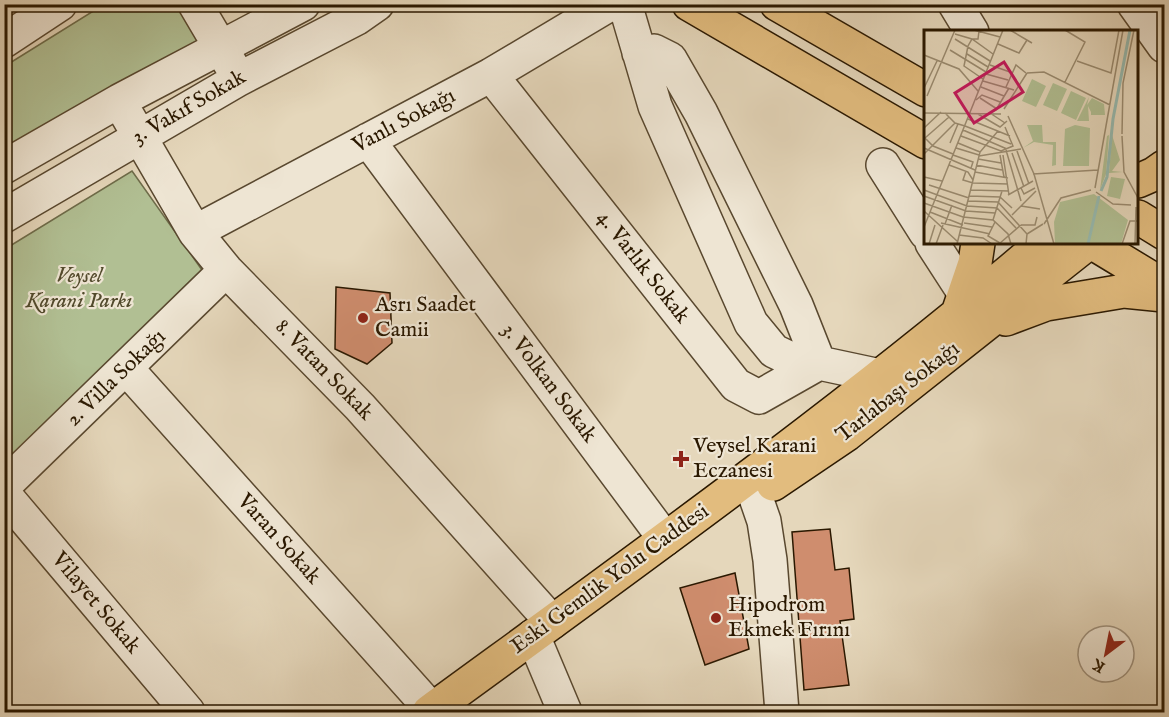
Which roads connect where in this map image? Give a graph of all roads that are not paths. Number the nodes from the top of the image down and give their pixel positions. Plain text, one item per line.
1 (60, 4) edge
2 (195, 4) edge
3 (303, 4) edge
4 (377, 4) edge
5 (610, 4) edge
6 (625, 4) edge
7 (689, 4) edge
8 (955, 4) edge
9 (1134, 4) edge
10 (785, 7) edge
11 (971, 30) edge
12 (4, 41) edge
13 (1164, 46) edge
14 (220, 47) junction
15 (639, 53) junction
16 (491, 75) junction
17 (239, 79) junction
18 (924, 89) edge
19 (119, 101) junction
20 (140, 135) junction
21 (369, 140) junction
22 (924, 141) edge
23 (883, 165) dead end
24 (4, 167) edge
25 (4, 216) edge
26 (1139, 218) edge
27 (924, 230) edge
28 (195, 232) junction
29 (1164, 234) edge
30 (932, 244) edge
31 (978, 244) edge
32 (1042, 244) edge
33 (1086, 244) edge
34 (1095, 244) edge
35 (226, 270) junction
36 (1164, 286) edge
37 (1164, 295) edge
38 (967, 313) junction
39 (819, 363) junction
40 (126, 368) junction
41 (880, 376) junction
42 (4, 486) edge
43 (4, 494) edge
44 (755, 495) junction
45 (695, 518) junction
46 (665, 539) junction
47 (543, 629) junction
48 (430, 711) edge
49 (188, 712) edge
50 (565, 712) edge
51 (782, 712) edge

1 - 12 street
2 - 14 street
3 - 14 street, 3. Vakıf Sokak
4 - 17 street, 3. Vakıf Sokak
5 - 16 street, Vanlı Sokağı
6 - 15 street
7 - 22 main road
8 - 11 street
9 - 13 street
10 - 18 main road
14 - 17 street
14 - 19 street, 3. Vakıf Sokak
15 - 39 street
15 - 39 street
16 - 21 street, Vanlı Sokağı
16 - 39 street, 4. Varlık Sokak
17 - 20 street, 3. Vakıf Sokak
19 - 20 street, 8. Vatan Sokak
19 - 24 street, 3. Vakıf Sokak
20 - 25 street, 3. Vakıf Sokak
20 - 28 street, 8. Vatan Sokak
21 - 28 street, Vanlı Sokağı
21 - 46 street, 3. Volkan Sokak
23 - 27 street
26 - 29 main road
28 - 35 street, 8. Vatan Sokak
30 - 38 street
31 - 38 main road
32 - 38 main road, Eski Gemlik Yolu Caddesi
33 - 38 main road, Tarlabaşı Sokağı
34 - 36 main road
35 - 40 street, 2. Villa Sokağı
35 - 47 street, 8. Vatan Sokak
37 - 38 main road
38 - 41 main road, Eski Gemlik Yolu Caddesi
38 - 44 main road, Tarlabaşı Sokağı
39 - 41 street
40 - 42 street, 2. Villa Sokağı
40 - 48 street, Varan Sokak
41 - 45 main road, Eski Gemlik Yolu Caddesi
43 - 49 street, Vilayet Sokak
44 - 45 main road, Tarlabaşı Sokağı
44 - 51 street
45 - 46 main road, Eski Gemlik Yolu Caddesi
46 - 47 main road, Eski Gemlik Yolu Caddesi
47 - 48 main road, Eski Gemlik Yolu Caddesi
47 - 50 street, 8. Vatan Sokak

